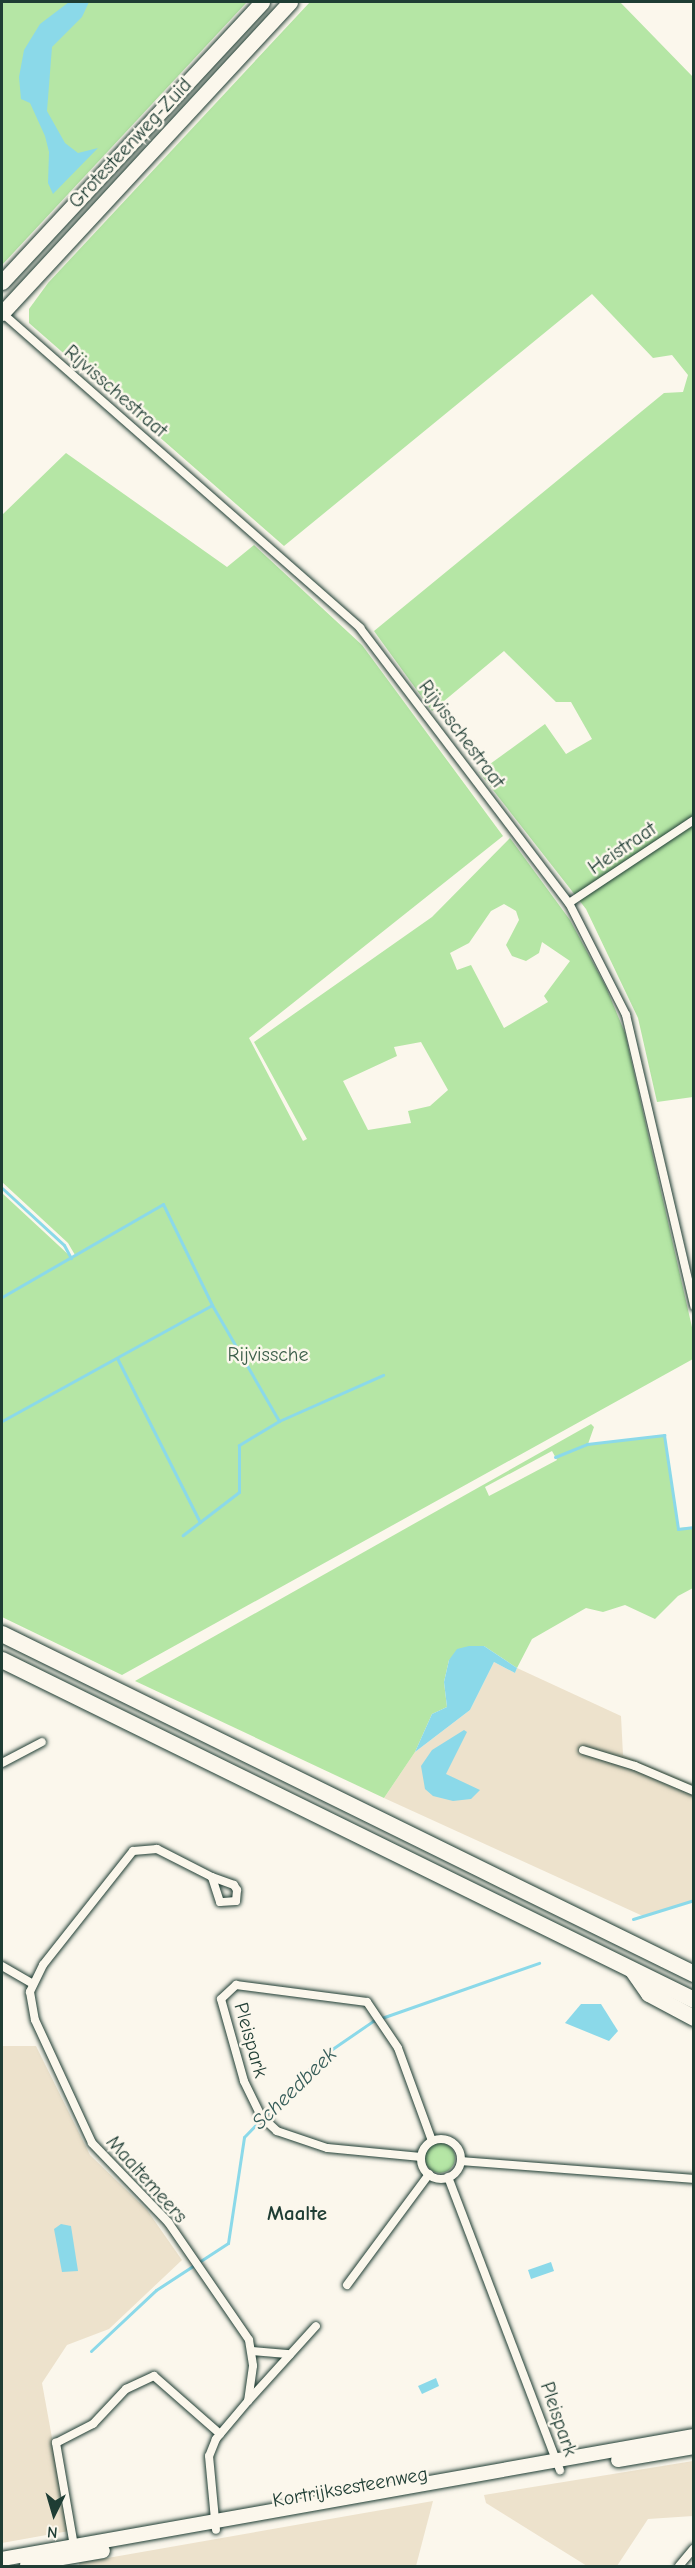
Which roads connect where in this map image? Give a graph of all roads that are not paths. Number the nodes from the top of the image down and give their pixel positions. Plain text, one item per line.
1 (262, 2) edge
2 (290, 2) edge
3 (2, 282) edge
4 (2, 313) edge
5 (693, 820) edge
6 (569, 903) junction
7 (693, 1306) edge
8 (2, 1634) edge
9 (2, 1660) edge
10 (42, 1742) dead end
11 (583, 1750) dead end
12 (2, 1763) edge
13 (693, 1791) edge
14 (212, 1877) dead end
15 (2, 1966) edge
16 (633, 1971) junction
17 (690, 1971) edge
18 (31, 1983) junction
19 (693, 2000) edge
20 (693, 2018) edge
21 (432, 2141) junction
22 (421, 2157) junction
23 (461, 2161) junction
24 (429, 2174) junction
25 (448, 2177) junction
26 (693, 2179) edge
27 (347, 2285) dead end
28 (316, 2326) dead end
29 (252, 2351) junction
30 (290, 2354) junction
31 (248, 2401) junction
32 (220, 2434) junction
33 (693, 2436) edge
34 (693, 2447) edge
35 (559, 2466) junction
36 (215, 2526) junction
37 (693, 2548) edge
38 (68, 2554) edge
39 (2, 2559) edge
40 (13, 2566) edge
41 (679, 2566) edge

1 - 3 highway, Grotesteenweg-Zuid
2 - 4 highway, Grotesteenweg-Zuid
4 - 6 street, Rijvisschestraat
5 - 6 street, Heistraat
6 - 7 street, Rijvisschestraat
8 - 17 highway
9 - 16 highway
10 - 12 street
11 - 13 street
14 - 18 street
15 - 18 street
16 - 19 highway
16 - 20 highway
18 - 29 street, Maaltemeers
21 - 22 street
21 - 22 street, Pleispark
21 - 23 street
22 - 24 street
23 - 25 street
23 - 26 street
24 - 25 street
24 - 27 street
25 - 35 street, Pleispark
28 - 30 street
29 - 30 street
29 - 31 street
30 - 31 street
31 - 32 street
32 - 36 street
32 - 38 street
33 - 35 main road, Kortrijksesteenweg
34 - 35 main road, Kortrijksesteenweg
35 - 36 main road, Kortrijksesteenweg
36 - 38 main road, Kortrijksesteenweg
37 - 41 street
38 - 39 main road, Kortrijksesteenweg
38 - 40 main road, Kortrijksesteenweg

